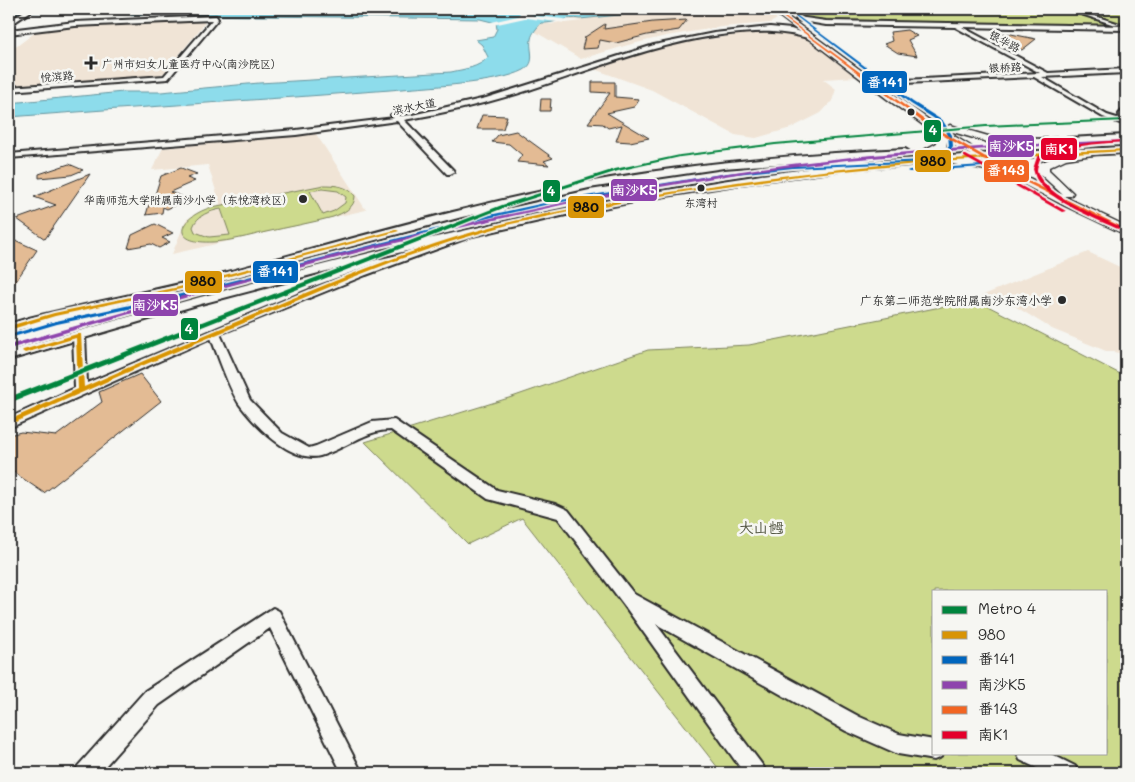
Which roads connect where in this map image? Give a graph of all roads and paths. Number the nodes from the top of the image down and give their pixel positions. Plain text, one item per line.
1 (20, 9) edge
2 (31, 9) edge
3 (773, 9) edge
4 (1068, 9) edge
5 (1073, 9) edge
6 (788, 15) edge
7 (9, 16) edge
8 (1114, 22) junction
9 (9, 24) edge
10 (838, 24) junction
11 (956, 26) junction
12 (1126, 28) edge
13 (9, 32) edge
14 (816, 36) junction
15 (1126, 71) edge
16 (1035, 75) junction
17 (1048, 75) junction
18 (885, 83) junction
19 (9, 89) edge
20 (1126, 109) edge
21 (397, 116) junction
22 (1126, 122) edge
23 (948, 127) junction
24 (936, 128) junction
25 (1126, 138) edge
26 (1047, 142) junction
27 (1032, 143) junction
28 (969, 148) junction
29 (9, 150) edge
30 (1126, 150) edge
31 (1102, 151) junction
32 (925, 152) junction
33 (982, 152) junction
34 (1053, 153) junction
35 (875, 154) junction
36 (9, 156) edge
37 (996, 156) junction
38 (940, 159) junction
39 (853, 167) junction
40 (450, 172) dead end
41 (1020, 177) junction
42 (1046, 182) junction
43 (1033, 184) junction
44 (1067, 193) junction
45 (1126, 221) edge
46 (497, 227) junction
47 (1126, 231) edge
48 (179, 288) junction
49 (9, 328) edge
50 (214, 333) junction
51 (79, 335) junction
52 (9, 336) edge
53 (9, 356) edge
54 (81, 389) junction
55 (9, 423) edge
56 (628, 600) junction
57 (932, 750) edge
58 (1029, 754) edge
59 (85, 773) edge
60 (352, 773) edge
61 (756, 773) edge
62 (1068, 773) edge

1 - 7 main road
2 - 9 main road
3 - 6 highway
4 - 8 street
5 - 8 street
6 - 10 street
6 - 14 highway
6 - 21 street, 滨水大道
8 - 12 street
10 - 11 street
10 - 14 street
11 - 12 street
11 - 17 street, 银华路
13 - 19 street, 悦滨路
14 - 18 highway
14 - 21 street, 滨水大道
14 - 24 highway
15 - 17 street, 银桥路
16 - 17 street, 银桥路
16 - 18 street, 银桥路
16 - 22 street
18 - 23 highway
20 - 22 street
21 - 29 street, 滨水大道
21 - 36 street, 滨水大道
21 - 40 street
23 - 26 highway
23 - 33 highway
24 - 28 highway
24 - 32 highway
25 - 26 main road
26 - 27 main road
27 - 33 main road
27 - 34 main road
28 - 32 main road
28 - 33 highway
30 - 31 main road
31 - 34 main road
31 - 44 highway
32 - 35 main road
33 - 37 highway
33 - 38 main road
33 - 41 highway
34 - 37 main road
35 - 39 main road
35 - 48 main road
37 - 42 highway
38 - 39 main road
38 - 41 highway
39 - 46 main road
41 - 43 highway
42 - 43 highway
42 - 44 highway
43 - 47 highway
44 - 45 highway
46 - 50 street
46 - 51 main road
48 - 49 main road
48 - 52 main road
50 - 54 street
50 - 56 street
51 - 53 main road
51 - 54 street
54 - 55 street
56 - 57 street
56 - 61 street
58 - 62 street
59 - 60 street

